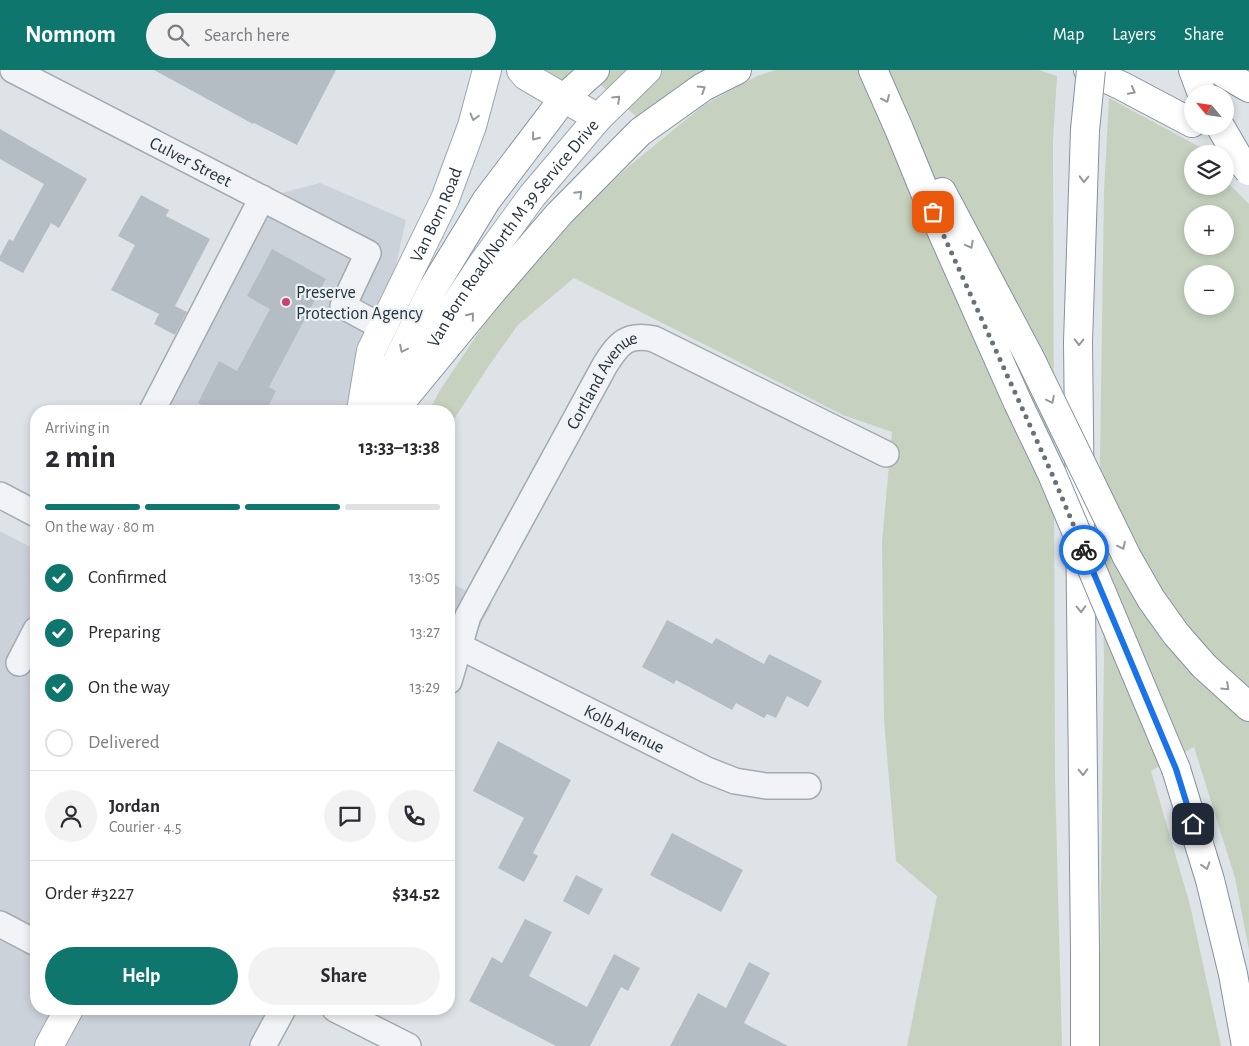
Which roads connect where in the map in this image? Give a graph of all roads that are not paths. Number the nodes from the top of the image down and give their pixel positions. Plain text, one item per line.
1 (13, 70) edge
2 (487, 70) edge
3 (521, 70) edge
4 (594, 70) edge
5 (647, 70) edge
6 (737, 70) edge
7 (873, 70) edge
8 (1090, 70) edge
9 (1193, 70) edge
10 (1218, 70) edge
11 (1199, 85) edge
12 (1249, 88) edge
13 (564, 98) junction
14 (598, 118) junction
15 (1184, 119) edge
16 (899, 129) junction
17 (1216, 135) edge
18 (1225, 135) edge
19 (1249, 153) edge
20 (1249, 171) edge
21 (262, 198) junction
22 (382, 327) junction
23 (155, 405) edge
24 (362, 405) edge
25 (389, 405) edge
26 (390, 405) edge
27 (391, 405) edge
28 (886, 454) dead end
29 (0, 495) edge
30 (30, 511) edge
31 (30, 642) edge
32 (455, 642) edge
33 (455, 644) edge
34 (19, 663) dead end
35 (1249, 707) edge
36 (808, 786) dead end
37 (0, 924) edge
38 (30, 940) edge
39 (66, 1015) edge
40 (280, 1015) edge
41 (347, 1015) edge
42 (49, 1046) edge
43 (263, 1046) edge
44 (408, 1046) edge
45 (1085, 1046) edge
46 (1246, 1046) edge

1 - 21 street, Culver Street
2 -> 22 main road, Van Born Road
3 - 13 main road
4 - 13 main road
14 -> 5 main road, Van Born Road/North M 39 Service Drive
27 -> 6 main road
7 -> 16 main road
8 -> 15 main road
8 -> 45 main road, bridge
9 - 11 main road
10 - 12 main road
13 - 14 main road
13 -> 25 main road
14 - 26 main road, Van Born Road/North M 39 Service Drive
16 -> 35 main road, bridge
16 -> 46 main road, bridge
17 - 19 main road
18 - 20 main road, bridge
21 - 22 street, Culver Street
21 - 23 street
22 - 24 main road, Van Born Road
28 - 32 street, Cortland Avenue
29 - 30 street
31 - 34 street
33 - 36 street, Kolb Avenue
37 - 38 street
39 - 42 main road
40 - 43 street
41 - 44 street

